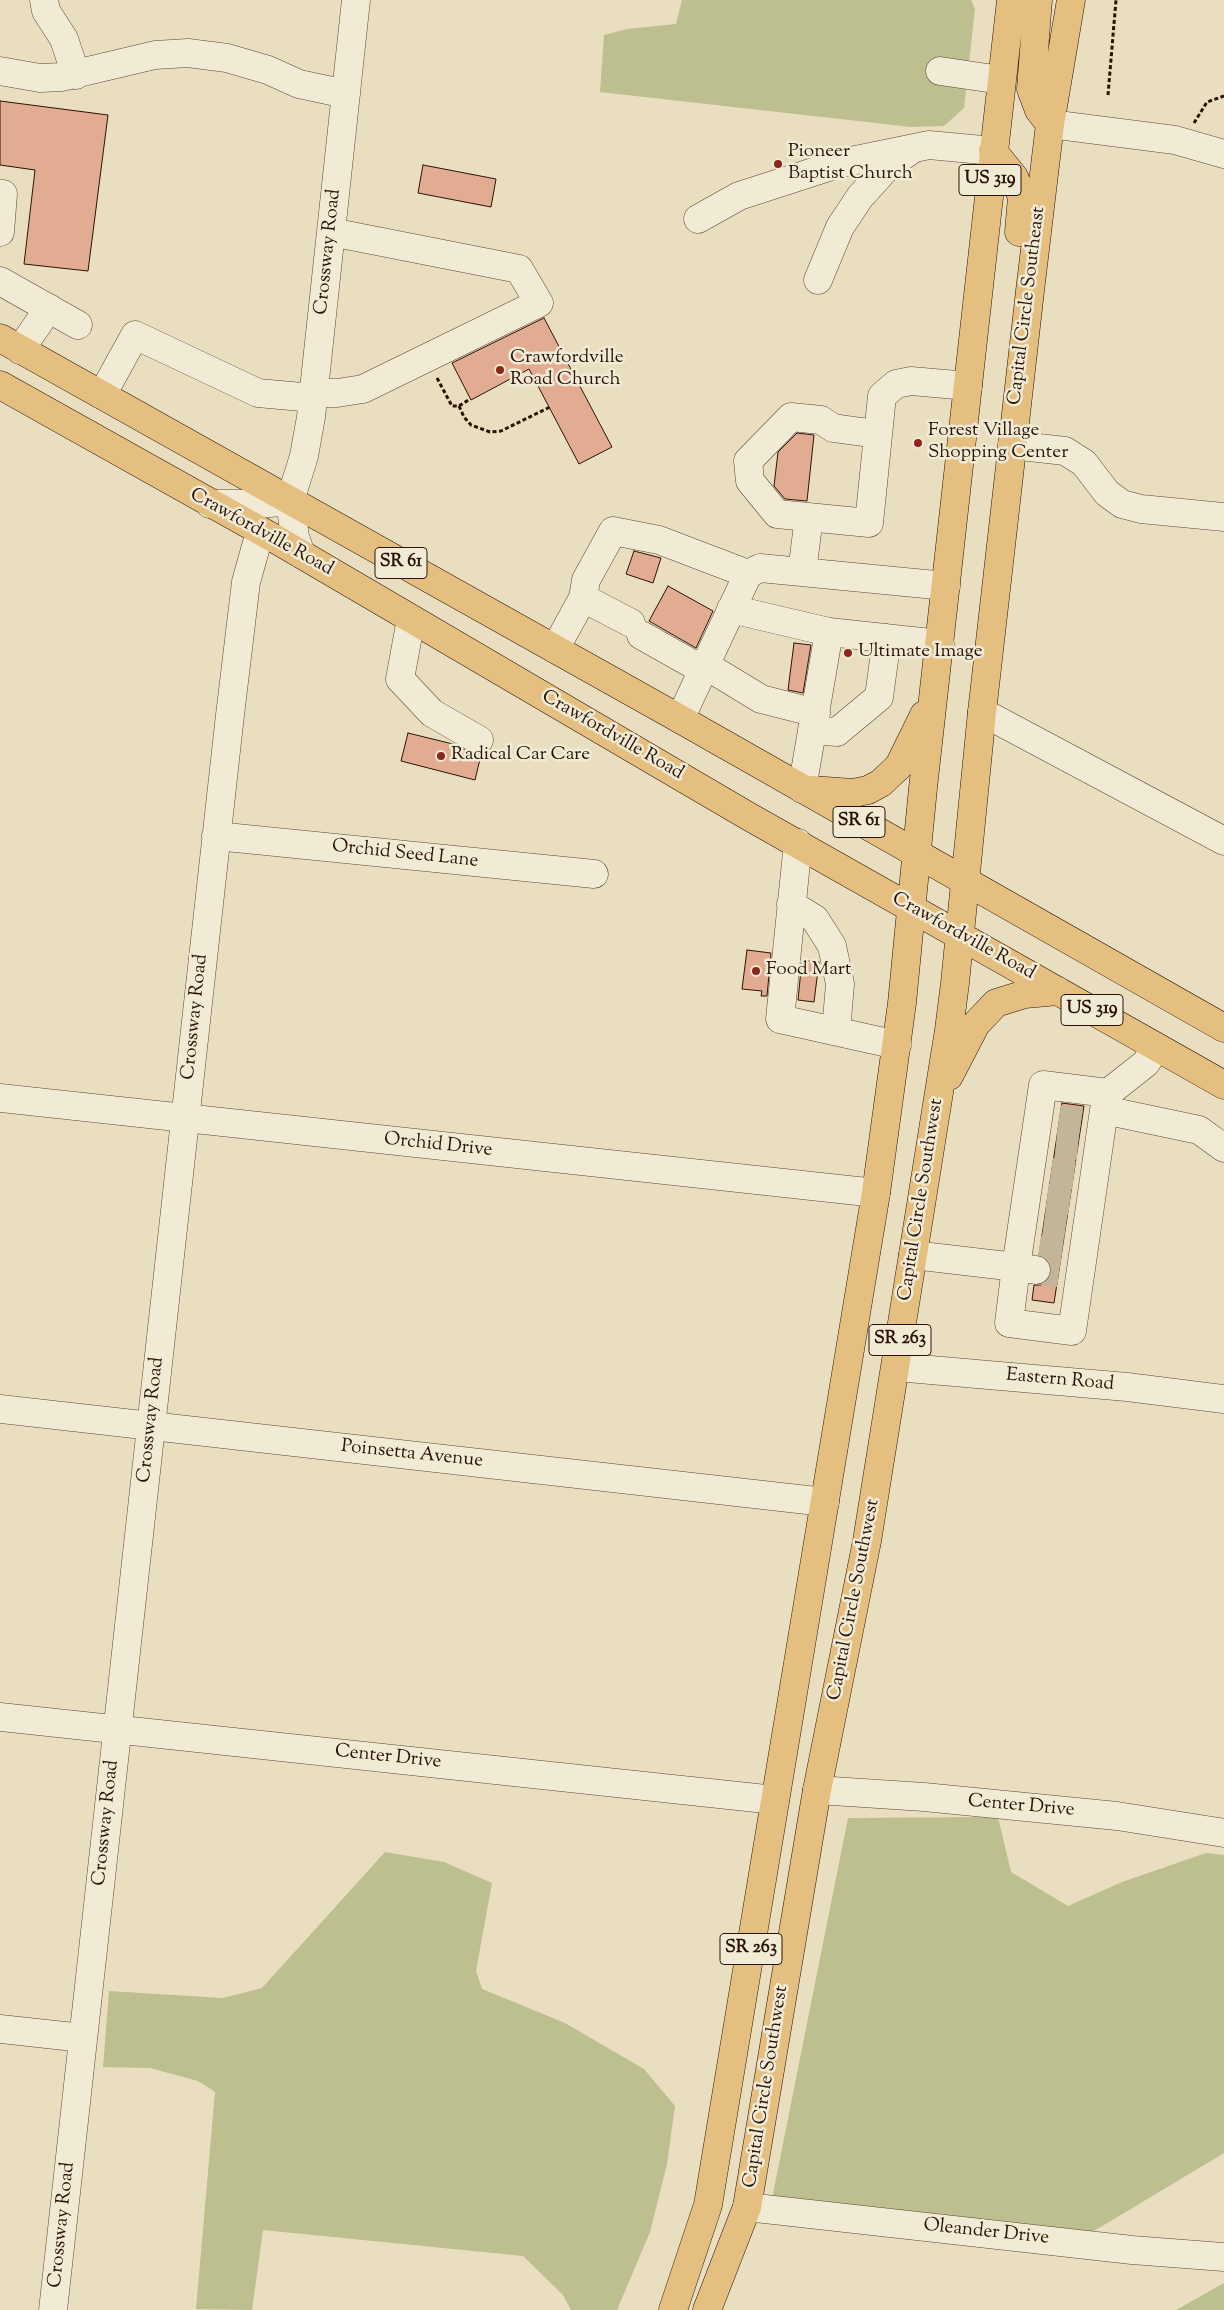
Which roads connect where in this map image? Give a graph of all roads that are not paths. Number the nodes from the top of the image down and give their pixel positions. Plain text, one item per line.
1 (44, 0) edge
2 (356, 0) edge
3 (1011, 0) edge
4 (1038, 0) edge
5 (1071, 0) edge
6 (0, 71) edge
7 (940, 71) dead end
8 (76, 75) junction
9 (1001, 80) junction
10 (346, 94) junction
11 (1050, 124) junction
12 (913, 148) junction
13 (993, 151) junction
14 (1224, 154) edge
15 (0, 194) edge
16 (698, 219) dead end
17 (0, 232) edge
18 (331, 232) junction
19 (818, 280) dead end
20 (0, 281) edge
21 (1030, 291) junction
22 (49, 308) junction
23 (78, 325) dead end
24 (7, 348) edge
25 (0, 385) edge
26 (968, 386) junction
27 (102, 395) junction
28 (313, 396) junction
29 (877, 434) junction
30 (1012, 444) junction
31 (290, 501) junction
32 (210, 504) junction
33 (808, 517) junction
34 (1224, 517) edge
35 (260, 532) junction
36 (301, 554) junction
37 (802, 572) junction
38 (748, 574) junction
39 (946, 586) junction
40 (583, 598) junction
41 (731, 608) junction
42 (411, 619) junction
43 (829, 632) junction
44 (887, 638) junction
45 (940, 644) junction
46 (555, 649) junction
47 (704, 668) junction
48 (934, 693) junction
49 (982, 712) junction
50 (680, 719) junction
51 (814, 721) junction
52 (479, 740) dead end
53 (802, 789) junction
54 (216, 836) junction
55 (1224, 841) edge
56 (798, 843) junction
57 (916, 855) junction
58 (594, 874) dead end
59 (965, 881) junction
60 (792, 904) junction
61 (912, 909) junction
62 (960, 936) junction
63 (1058, 991) junction
64 (1224, 1028) edge
65 (836, 1031) junction
66 (897, 1045) junction
67 (1156, 1047) junction
68 (1224, 1085) edge
69 (938, 1097) junction
70 (0, 1098) edge
71 (185, 1118) junction
72 (1076, 1127) junction
73 (1224, 1148) edge
74 (876, 1193) junction
75 (1058, 1199) junction
76 (913, 1256) junction
77 (1049, 1261) junction
78 (896, 1367) junction
79 (1224, 1399) edge
80 (0, 1409) edge
81 (151, 1425) junction
82 (825, 1502) junction
83 (0, 1717) edge
84 (117, 1730) junction
85 (817, 1790) junction
86 (775, 1800) junction
87 (1224, 1833) edge
88 (0, 2029) edge
89 (83, 2038) junction
90 (747, 2207) junction
91 (1224, 2258) edge
92 (53, 2310) edge
93 (673, 2310) edge
94 (707, 2310) edge

1 - 8 street
2 - 10 street, Crossway Road
3 - 9 main road, US 319
4 - 11 main road
5 - 11 main road, Capital Circle Southeast / US 319
6 - 8 street
7 - 9 street
8 - 10 street
9 - 13 main road, US 319
10 - 18 street, Crossway Road
11 - 14 street
11 - 21 main road, Capital Circle Southeast / US 319
12 - 13 street
12 - 16 street
12 - 19 street
13 - 21 main road
13 - 26 main road, US 319
15 - 17 street
18 - 28 street, Crossway Road
18 - 28 street
20 - 22 street
21 - 30 main road, Capital Circle Southeast / US 319
22 - 23 street
22 - 24 street
24 - 27 main road, SR 61
25 - 32 main road, Crawfordville Road / SR 61
26 - 29 street
26 - 39 main road, US 319
27 - 28 street
27 - 31 main road, SR 61
28 - 31 street, Crossway Road
29 - 33 street
29 - 33 street
30 - 34 street
30 - 49 main road, Capital Circle Southeast / US 319
31 - 32 street
31 - 36 street
31 - 46 main road, SR 61
32 - 35 main road, Crawfordville Road / SR 61
33 - 37 street
35 - 36 main road, Crawfordville Road / SR 61
35 - 54 street, Crossway Road
36 - 42 main road, Crawfordville Road / SR 61
37 - 38 street
37 - 39 street
38 - 40 street
38 - 41 street
39 - 45 main road, US 319
40 - 46 street
40 - 47 street
41 - 43 street
41 - 47 street
42 - 52 street
42 - 56 main road, Crawfordville Road / SR 61
43 - 44 street
43 - 51 street
44 - 45 street
44 - 51 street
45 - 48 main road, US 319
46 - 50 main road, SR 61
47 - 50 street
47 - 51 street
48 - 53 main road
48 - 57 main road, US 319
49 - 55 street
49 - 59 main road, Capital Circle Southeast / US 319
50 - 53 main road, SR 61
51 - 53 street
53 - 57 main road, SR 61
54 - 58 street, Orchid Seed Lane
54 - 71 street, Crossway Road
56 - 60 street
56 - 61 main road, Crawfordville Road / SR 61
57 - 59 main road, SR 61
57 - 61 main road, US 319
59 - 62 main road, Capital Circle Southwest / SR 263
59 - 64 main road, US 319
60 - 65 street
60 - 65 street
61 - 62 main road, Crawfordville Road / US 319
61 - 66 main road, Capital Circle Southwest / SR 263
62 - 63 main road, Crawfordville Road / US 319
62 - 69 main road, Capital Circle Southwest / SR 263
63 - 67 main road, Crawfordville Road / US 319
63 - 69 main road
65 - 66 street
66 - 74 main road, Capital Circle Southwest / SR 263
67 - 68 main road, Crawfordville Road / US 319
67 - 72 street
69 - 76 main road, Capital Circle Southwest / SR 263
70 - 71 street, Orchid Drive
71 - 74 street, Orchid Drive
71 - 81 street, Crossway Road
72 - 73 street
72 - 75 street
72 - 75 street
74 - 82 main road, Capital Circle Southwest / SR 263
75 - 77 street
75 - 77 street
76 - 77 street
76 - 78 main road, Capital Circle Southwest / SR 263
78 - 79 street, Eastern Road
78 - 85 main road, Capital Circle Southwest / SR 263
80 - 81 street, Poinsetta Avenue
81 - 82 street, Poinsetta Avenue
81 - 84 street, Crossway Road
82 - 86 main road, Capital Circle Southwest / SR 263
83 - 84 street, Center Drive
84 - 86 street, Center Drive
84 - 89 street, Crossway Road
85 - 87 street, Center Drive
85 - 90 main road, Capital Circle Southwest / SR 263
86 - 93 main road, Capital Circle Southwest / SR 263
88 - 89 street
89 - 92 street, Crossway Road
90 - 91 street, Oleander Drive
90 - 94 main road, Capital Circle Southwest / SR 263

